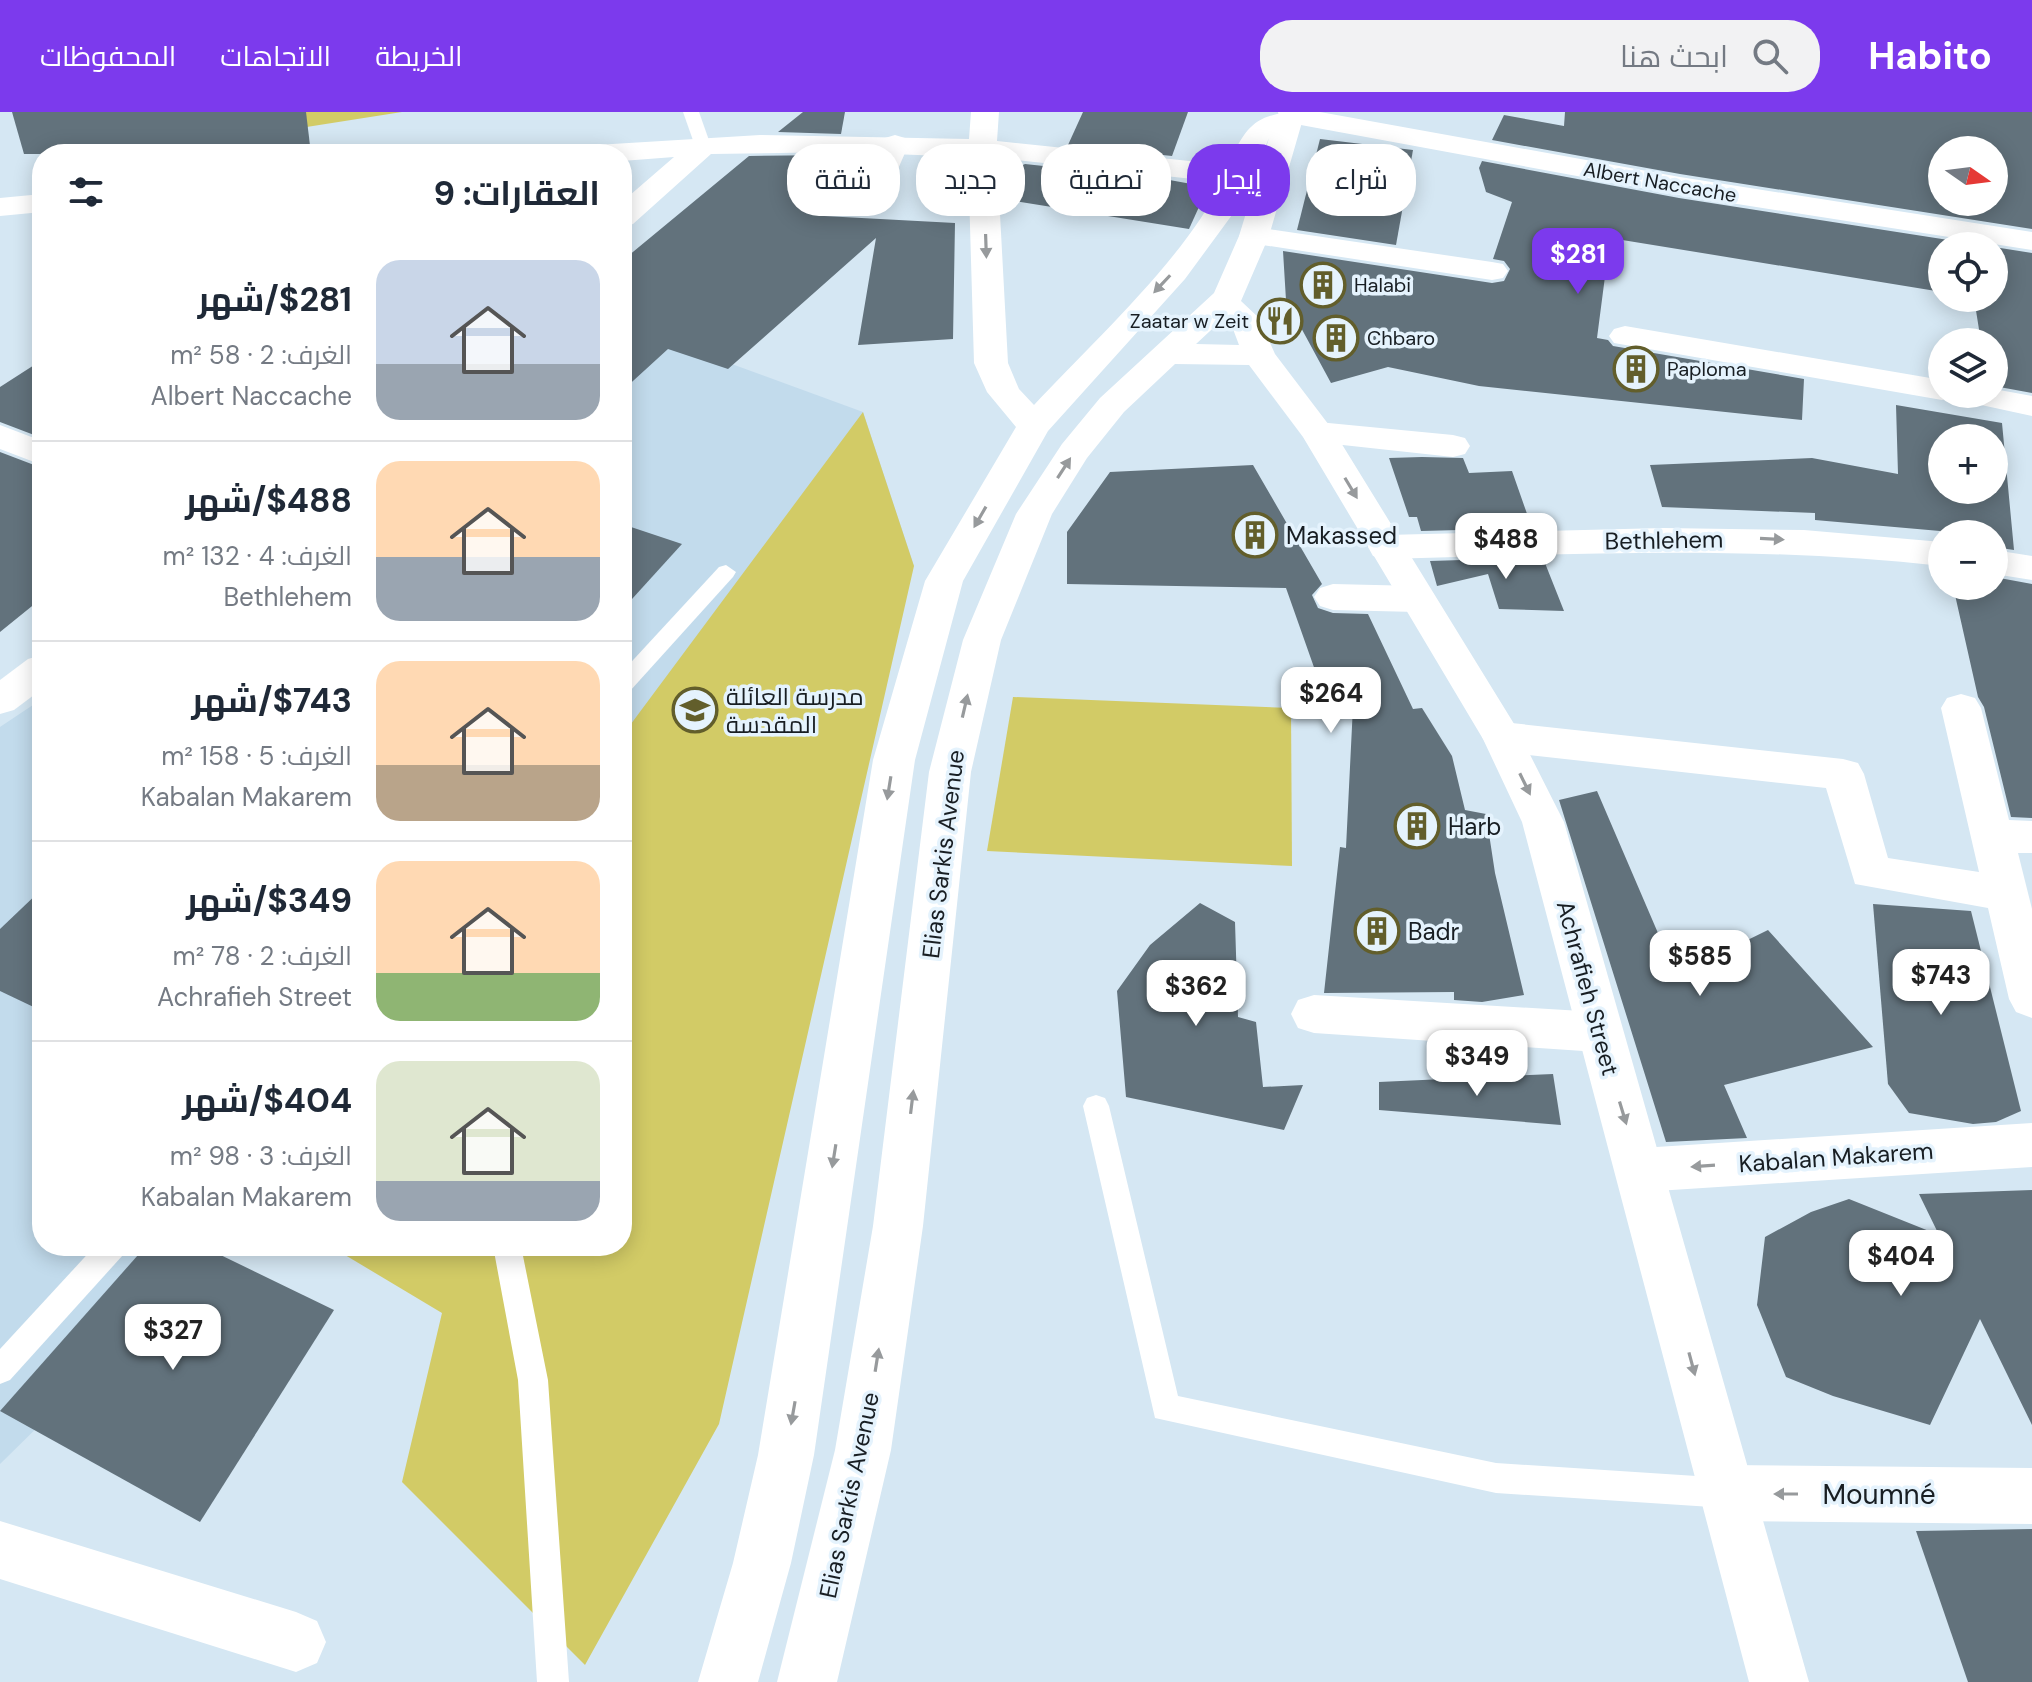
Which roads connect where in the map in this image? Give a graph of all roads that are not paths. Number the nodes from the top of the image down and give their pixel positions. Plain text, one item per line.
1 (691, 112) edge
2 (985, 112) edge
3 (1291, 114) edge
4 (895, 144) edge
5 (982, 144) edge
6 (1252, 144) edge
7 (703, 146) junction
8 (632, 151) edge
9 (1025, 152) edge
10 (1187, 173) edge
11 (32, 204) edge
12 (0, 207) edge
13 (632, 209) edge
14 (985, 216) edge
15 (1213, 216) edge
16 (1225, 216) edge
17 (1254, 236) junction
18 (2032, 241) edge
19 (1492, 271) dead end
20 (1223, 302) junction
21 (1625, 336) dead end
22 (1167, 354) junction
23 (1259, 355) junction
24 (1928, 388) edge
25 (2008, 402) edge
26 (2032, 406) edge
27 (1034, 426) junction
28 (1318, 433) junction
29 (0, 436) edge
30 (1453, 446) dead end
31 (32, 450) edge
32 (1386, 547) junction
33 (1928, 552) edge
34 (2008, 564) edge
35 (2032, 568) edge
36 (726, 572) dead end
37 (1333, 597) dead end
38 (1417, 599) junction
39 (632, 675) edge
40 (32, 676) edge
41 (3, 695) edge
42 (1961, 708) dead end
43 (1502, 737) junction
44 (2012, 836) edge
45 (2006, 894) junction
46 (2032, 999) edge
47 (1314, 1014) dead end
48 (1598, 1032) junction
49 (1096, 1106) dead end
50 (2032, 1145) edge
51 (1641, 1170) junction
52 (104, 1256) edge
53 (509, 1256) edge
54 (0, 1370) edge
55 (1727, 1493) junction
56 (2032, 1496) edge
57 (0, 1550) edge
58 (296, 1642) dead end
59 (553, 1682) edge
60 (728, 1682) edge
61 (807, 1682) edge
62 (1779, 1682) edge

1 - 7 lane
2 - 5 street
3 - 6 street
3 - 17 street, Elias Sarkis Avenue
3 - 18 street, Albert Naccache
4 - 7 street
7 - 8 street
7 - 13 street
9 - 10 street
11 - 12 street
14 -> 27 street
15 -> 27 street
16 - 22 street
17 - 19 street
17 - 20 street, Elias Sarkis Avenue
20 - 22 street, Elias Sarkis Avenue
20 - 23 street, Achrafieh Street
21 - 24 street
22 - 23 street
61 -> 22 street, Elias Sarkis Avenue
23 - 28 street, Achrafieh Street
25 - 26 street
27 -> 60 street
28 - 30 street
28 -> 32 street, Achrafieh Street
29 - 31 street
32 -> 33 street, Bethlehem
32 - 38 street, Achrafieh Street
34 - 35 street
36 - 39 lane
37 - 38 street
38 - 43 street, Achrafieh Street
40 - 41 street
42 - 44 street
43 - 45 street
43 -> 48 street, Achrafieh Street
44 - 45 street
45 - 46 street
47 - 48 street
48 -> 51 street, Achrafieh Street
49 - 55 lane
50 -> 51 street, Kabalan Makarem
51 -> 55 street, Achrafieh Street
52 - 54 lane
53 - 59 lane
56 -> 55 street, Moumné
55 - 62 street, Achrafieh Street
57 - 58 street

